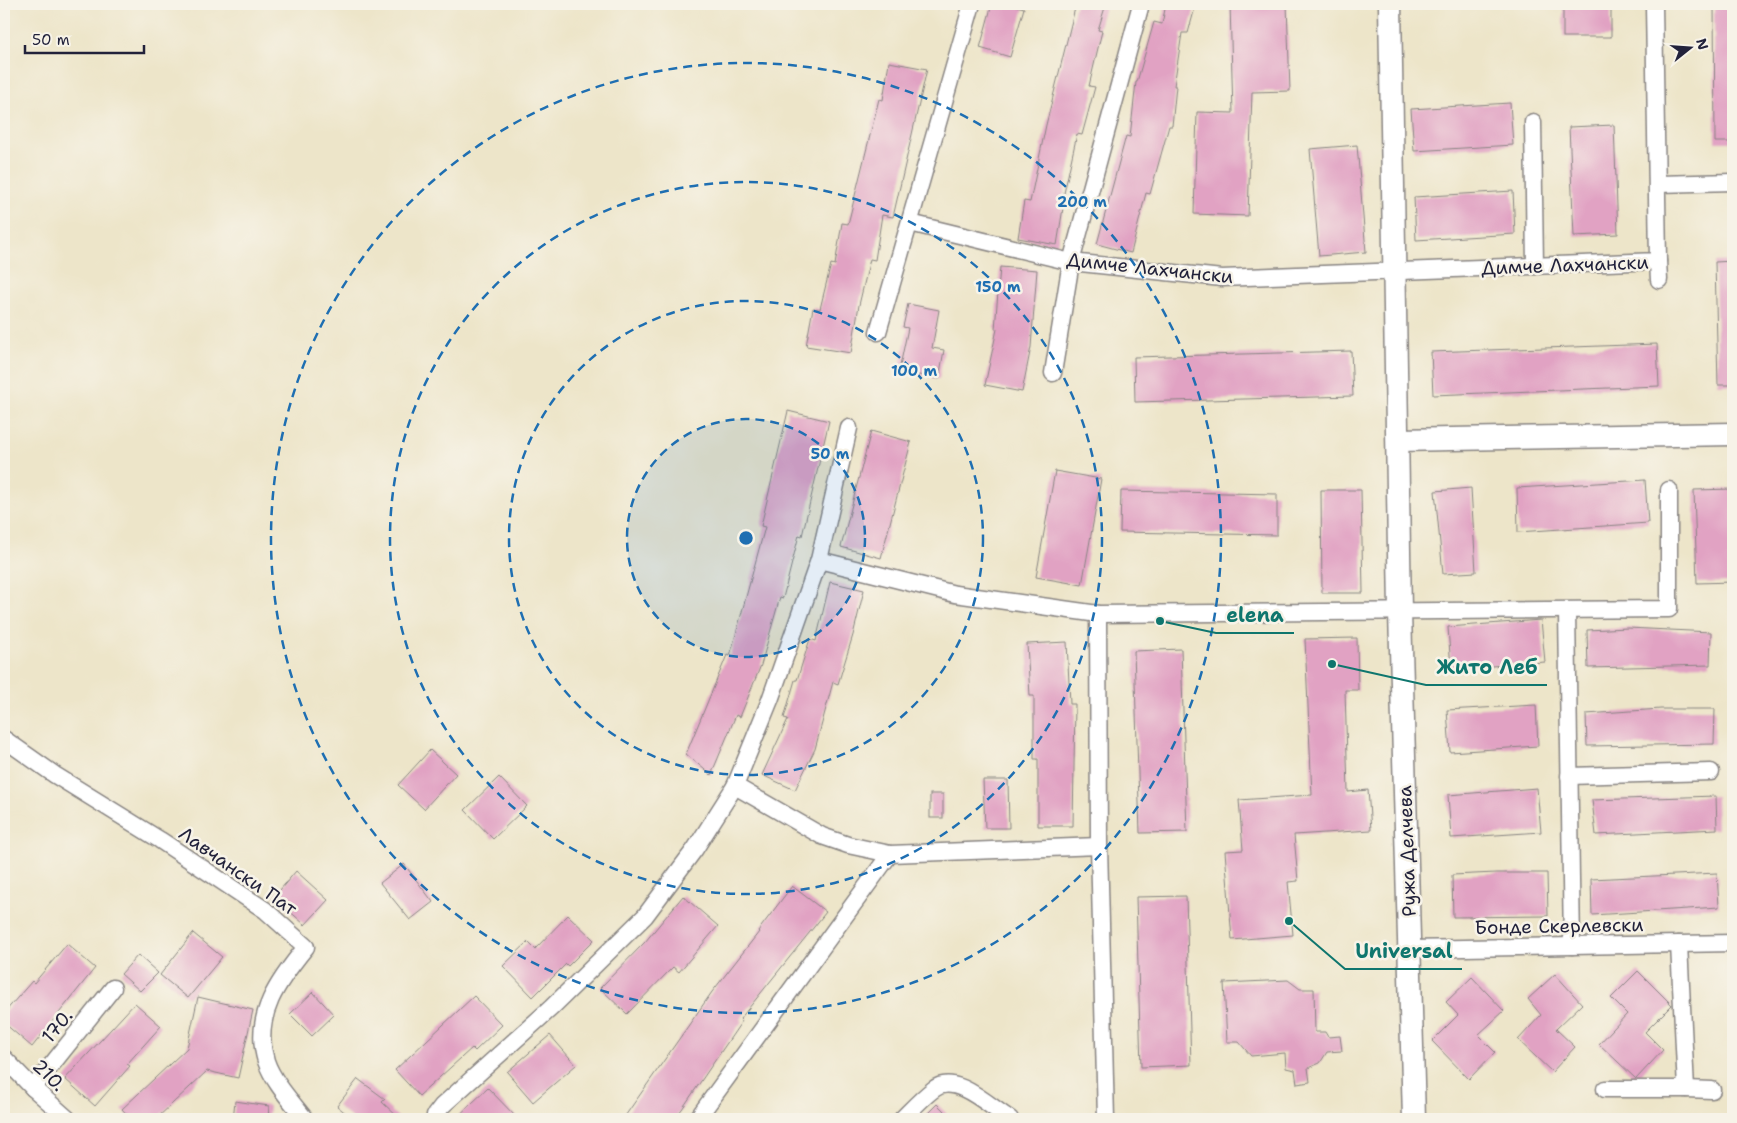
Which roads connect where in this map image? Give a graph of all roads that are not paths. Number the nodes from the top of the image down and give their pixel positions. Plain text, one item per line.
1 (972, 4) edge
2 (1141, 4) edge
3 (1390, 4) edge
4 (1654, 4) edge
5 (1533, 122) dead end
6 (1733, 182) edge
7 (1658, 184) junction
8 (910, 223) junction
9 (1658, 261) junction
10 (1072, 262) junction
11 (1535, 266) junction
12 (1395, 272) junction
13 (1659, 280) dead end
14 (878, 332) dead end
15 (1053, 373) dead end
16 (849, 428) dead end
17 (1733, 434) edge
18 (1398, 440) junction
19 (1669, 490) dead end
20 (819, 560) junction
21 (1567, 611) junction
22 (1400, 612) junction
23 (1098, 614) junction
24 (4, 739) edge
25 (1711, 772) dead end
26 (1569, 776) junction
27 (735, 786) junction
28 (1099, 846) junction
29 (890, 854) junction
30 (1733, 943) edge
31 (1679, 944) junction
32 (1572, 946) junction
33 (1410, 949) junction
34 (114, 988) dead end
35 (4, 1058) edge
36 (33, 1088) junction
37 (1605, 1089) dead end
38 (1686, 1089) junction
39 (1712, 1090) dead end
40 (68, 1119) edge
41 (305, 1119) edge
42 (436, 1119) edge
43 (697, 1119) edge
44 (902, 1119) edge
45 (1010, 1119) edge
46 (1106, 1119) edge
47 (1414, 1119) edge

1 - 8 street
2 - 10 street
3 - 12 street
4 - 7 street, Димче Лахчански
5 - 11 street
6 - 7 street
7 - 9 street, Димче Лахчански
8 - 10 street, Димче Лахчански
8 - 14 street
9 - 11 street, Димче Лахчански
9 - 13 street
10 - 12 street, Димче Лахчански
10 - 15 street
11 - 12 street, Димче Лахчански
12 - 18 street
16 - 20 street
17 - 18 street
18 - 22 street, Ружа Делчева
19 - 21 street
20 - 23 street
20 - 27 street
21 - 22 street
21 - 26 street
22 - 23 street
22 - 33 street, Ружа Делчева
23 - 28 street
24 - 41 street, Лавчански Пат
25 - 26 street
26 - 32 street
27 - 29 street
27 - 42 street
28 - 29 street
28 - 46 street
29 - 43 street
30 - 31 street, Бонде Скерлевски
31 - 32 street, Бонде Скерлевски
31 - 38 street
32 - 33 street, Бонде Скерлевски
33 - 47 street, Ружа Делчева
34 - 36 street, 170.
35 - 36 street, 210.
36 - 40 street, 210.
37 - 38 street
38 - 39 street
44 - 45 street

